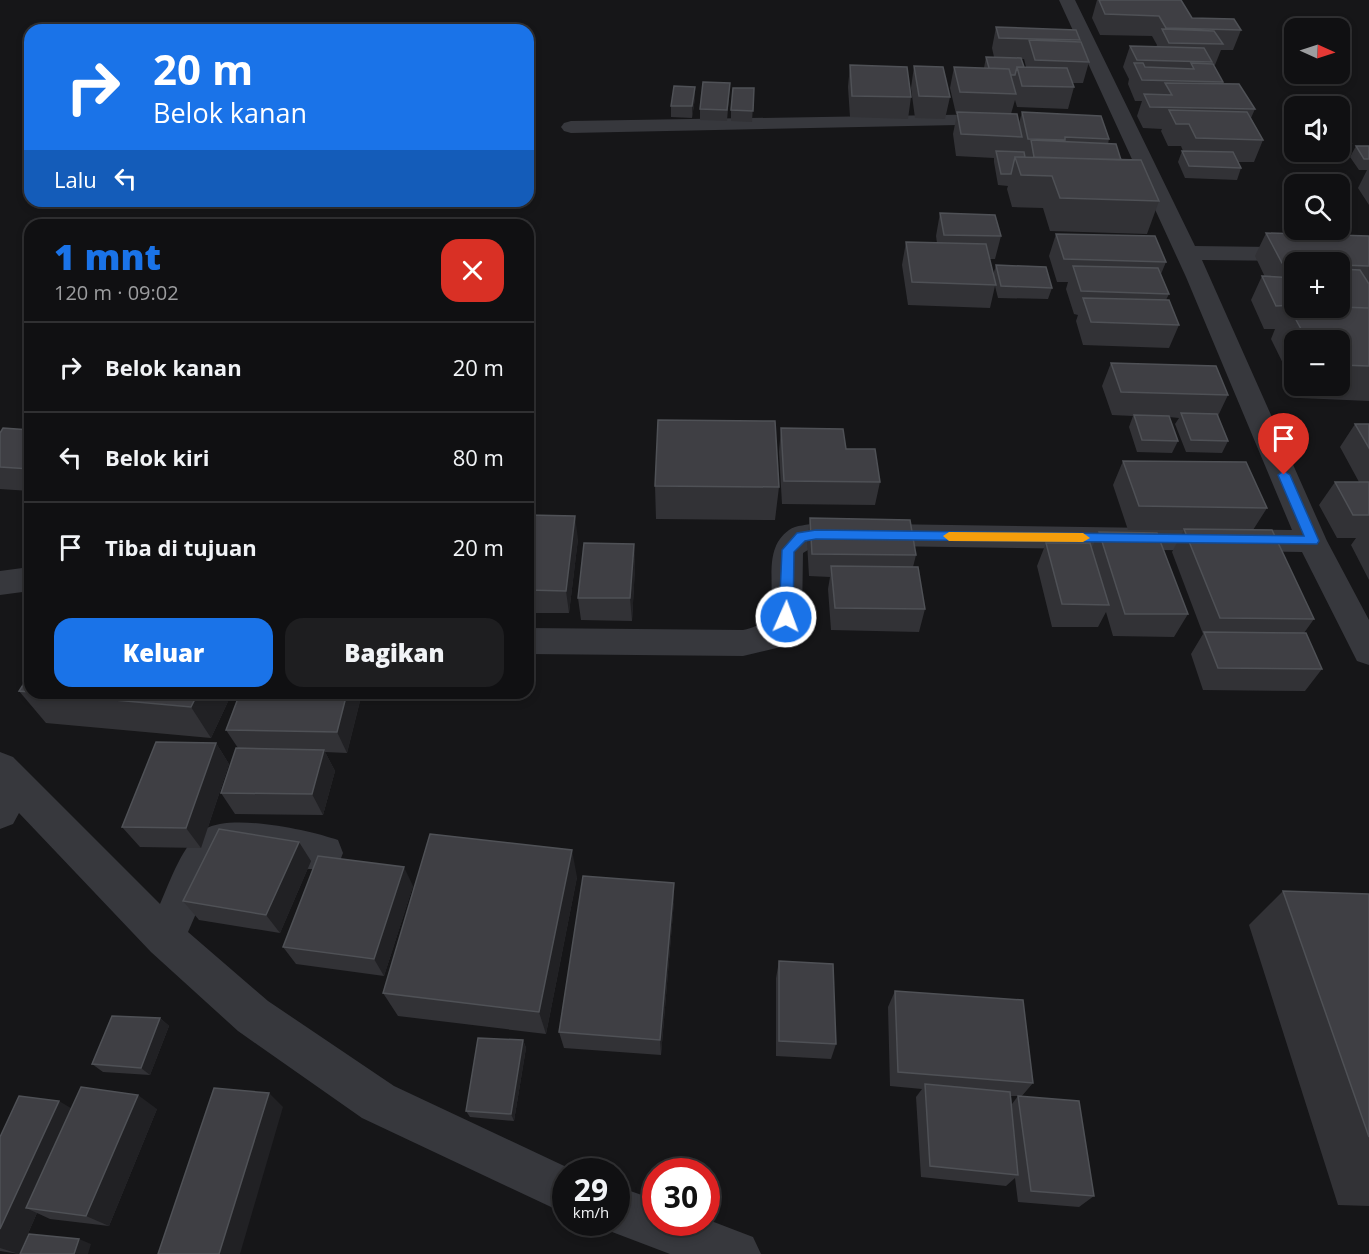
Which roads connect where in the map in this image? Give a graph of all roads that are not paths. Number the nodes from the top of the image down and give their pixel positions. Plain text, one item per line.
1 (1067, 0) edge
2 (1019, 120) edge
3 (571, 127) dead end
4 (1185, 252) junction
5 (1369, 255) edge
6 (1312, 541) junction
7 (24, 580) edge
8 (0, 583) edge
9 (534, 642) edge
10 (1369, 652) edge
11 (5, 788) edge
12 (324, 853) dead end
13 (165, 938) junction
14 (552, 1184) edge
15 (630, 1215) edge
16 (736, 1254) edge

1 - 4 street
2 - 3 street
4 - 5 street
4 - 6 street
6 - 9 street
6 - 10 street
7 - 8 street
11 - 13 street
12 - 13 street
13 - 14 street
15 - 16 street

